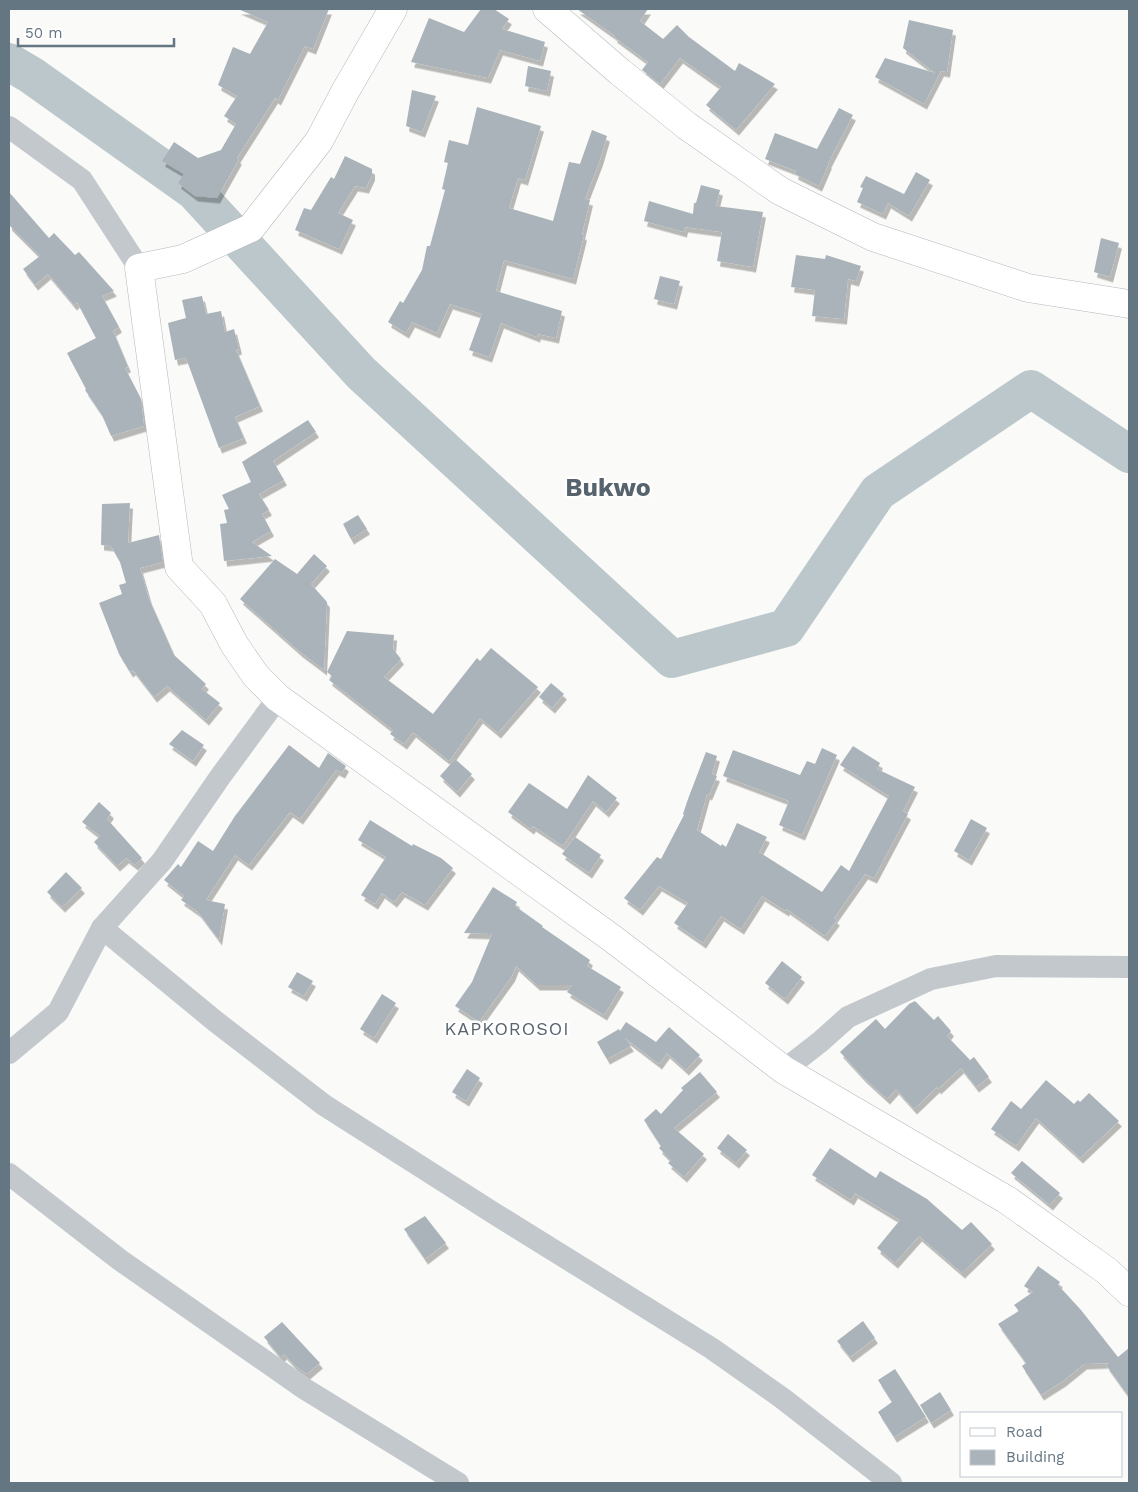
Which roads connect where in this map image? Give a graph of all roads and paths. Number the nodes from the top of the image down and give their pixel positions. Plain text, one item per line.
1 (393, 9) edge
2 (546, 9) edge
3 (9, 128) edge
4 (139, 268) junction
5 (1129, 304) edge
6 (278, 698) junction
7 (102, 928) junction
8 (1129, 967) edge
9 (9, 1053) edge
10 (784, 1070) junction
11 (9, 1174) edge
12 (1129, 1292) edge
13 (458, 1483) edge
14 (891, 1483) edge

1 - 4 main road
2 - 5 main road
3 - 4 street
4 - 6 main road
6 - 7 street
6 - 10 main road
7 - 9 street
7 - 14 street
8 - 10 street
10 - 12 main road
11 - 13 street

